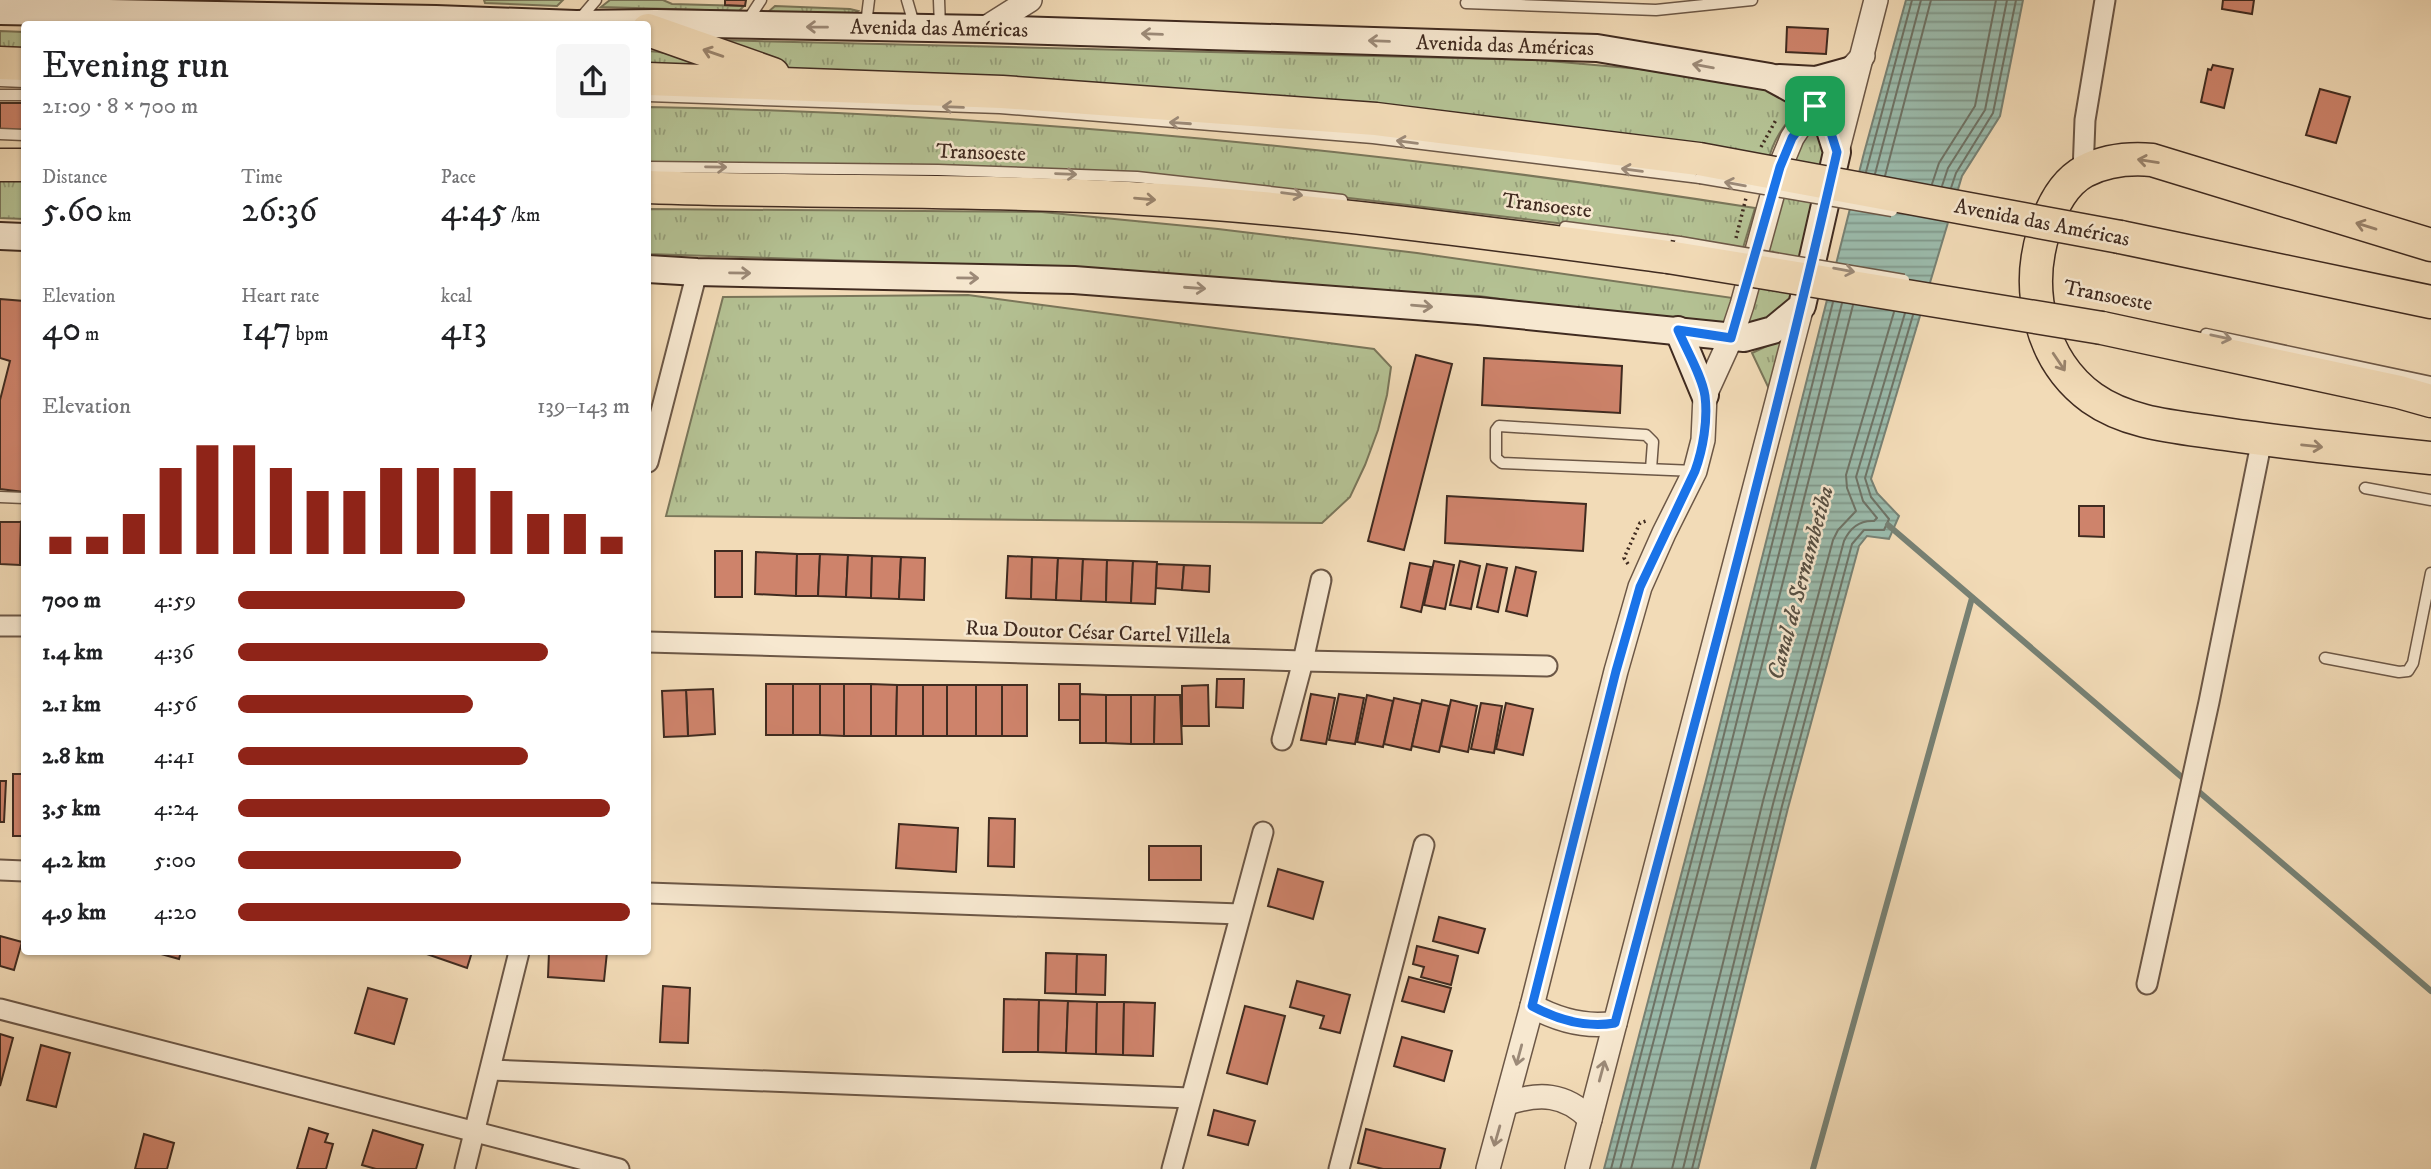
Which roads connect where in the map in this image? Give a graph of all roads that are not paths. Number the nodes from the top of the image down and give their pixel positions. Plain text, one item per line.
1 (596, 0) edge
2 (761, 0) edge
3 (869, 0) edge
4 (906, 0) edge
5 (939, 0) edge
6 (1030, 0) edge
7 (1752, 0) edge
8 (1877, 0) edge
9 (2105, 0) edge
10 (1466, 3) dead end
11 (73, 6) edge
12 (180, 7) edge
13 (0, 11) edge
14 (506, 21) edge
15 (578, 21) edge
16 (745, 25) junction
17 (651, 26) edge
18 (866, 28) junction
19 (928, 28) junction
20 (984, 29) junction
21 (651, 31) edge
22 (0, 63) edge
23 (1858, 63) junction
24 (21, 64) edge
25 (1770, 77) junction
26 (651, 79) edge
27 (0, 81) edge
28 (21, 82) edge
29 (801, 83) junction
30 (0, 95) edge
31 (21, 95) edge
32 (651, 96) edge
33 (1815, 106) junction
34 (0, 134) edge
35 (21, 135) edge
36 (1837, 152) junction
37 (0, 165) edge
38 (21, 166) edge
39 (651, 167) edge
40 (1700, 169) junction
41 (2083, 172) junction
42 (656, 189) edge
43 (1352, 201) dead end
44 (1902, 212) dead end
45 (1557, 226) dead end
46 (2036, 235) dead end
47 (0, 236) edge
48 (21, 237) edge
49 (2049, 237) dead end
50 (2431, 245) edge
51 (1674, 249) junction
52 (651, 269) edge
53 (697, 272) junction
54 (1914, 281) dead end
55 (2024, 300) dead end
56 (2431, 302) edge
57 (2051, 305) dead end
58 (1802, 306) junction
59 (1678, 330) junction
60 (2200, 333) dead end
61 (1731, 338) junction
62 (2431, 382) edge
63 (1705, 395) junction
64 (2431, 401) edge
65 (2262, 439) junction
66 (651, 450) edge
67 (2431, 458) edge
68 (1651, 469) junction
69 (1695, 471) junction
70 (2365, 488) dead end
71 (0, 497) edge
72 (21, 498) edge
73 (2431, 500) edge
74 (2431, 573) edge
75 (1321, 580) dead end
76 (0, 626) edge
77 (21, 626) edge
78 (651, 642) edge
79 (2325, 658) dead end
80 (1303, 661) junction
81 (1547, 666) dead end
82 (1282, 740) dead end
83 (1263, 832) dead end
84 (1424, 845) dead end
85 (0, 870) edge
86 (21, 871) edge
87 (651, 893) edge
88 (1240, 915) junction
89 (518, 955) edge
90 (2147, 984) dead end
91 (1532, 1006) junction
92 (0, 1009) edge
93 (1615, 1023) junction
94 (491, 1070) junction
95 (1190, 1098) junction
96 (1507, 1103) junction
97 (1590, 1119) junction
98 (475, 1132) junction
99 (465, 1169) edge
100 (619, 1169) edge
101 (1172, 1169) edge
102 (1339, 1169) edge
103 (1488, 1169) edge
104 (1577, 1169) edge

1 - 15 lane
2 - 16 lane
3 - 18 lane
4 - 19 lane
5 - 19 lane
6 - 20 street
7 - 10 lane
8 - 23 street
9 - 41 street
11 - 12 main road, Avenida das Américas
11 - 13 main road, Avenida das Américas
12 - 14 main road, Avenida das Américas
16 - 17 main road, Avenida das Américas
18 -> 16 main road, Avenida das Américas
18 - 19 main road, Avenida das Américas
19 - 20 main road, Avenida das Américas
25 -> 20 main road, Avenida das Américas
29 -> 21 highway
22 - 24 highway
23 - 25 main road
23 - 33 street
23 - 36 street
25 - 33 main road, Avenida das Américas
26 - 29 highway, Avenida das Américas
27 - 28 lane
29 - 40 highway, Avenida das Américas
30 - 31 lane
40 -> 32 lane, Transoeste
33 - 36 main road, Avenida das Américas
33 - 61 street
34 - 35 lane
36 - 58 main road
37 - 38 highway
39 -> 43 lane, Transoeste
44 -> 40 lane, Transoeste, bridge
40 - 56 highway, Avenida das Américas, bridge
50 -> 41 highway
41 -> 65 highway
42 -> 51 highway
45 - 51 lane, Transoeste
46 - 49 lane
47 - 48 main road
51 -> 54 lane, Transoeste, bridge
51 - 64 highway, bridge
52 - 53 main road
53 -> 59 main road
53 - 66 street
55 - 57 lane, Transoeste
58 - 61 main road
58 - 93 street
59 - 61 main road
59 - 63 main road
60 -> 62 lane
61 - 63 street
63 - 69 street
65 -> 67 highway
65 - 90 street
68 - 68 lane
68 - 69 lane
69 - 91 street
70 - 73 lane
71 - 72 lane
74 - 79 lane
75 - 80 street
76 - 77 street
78 - 80 street, Rua Doutor César Cartel Villela
80 - 81 street, Rua Doutor César Cartel Villela
80 - 82 street
83 - 88 street
84 - 102 street
85 - 86 street
87 - 88 street
88 - 95 street
89 - 94 street
91 - 93 street
91 -> 96 street
92 - 98 street
97 -> 93 street
94 - 95 street
94 - 98 street
95 - 101 street
96 - 97 street
96 -> 103 street
97 - 104 street
98 - 99 street
98 - 100 street

